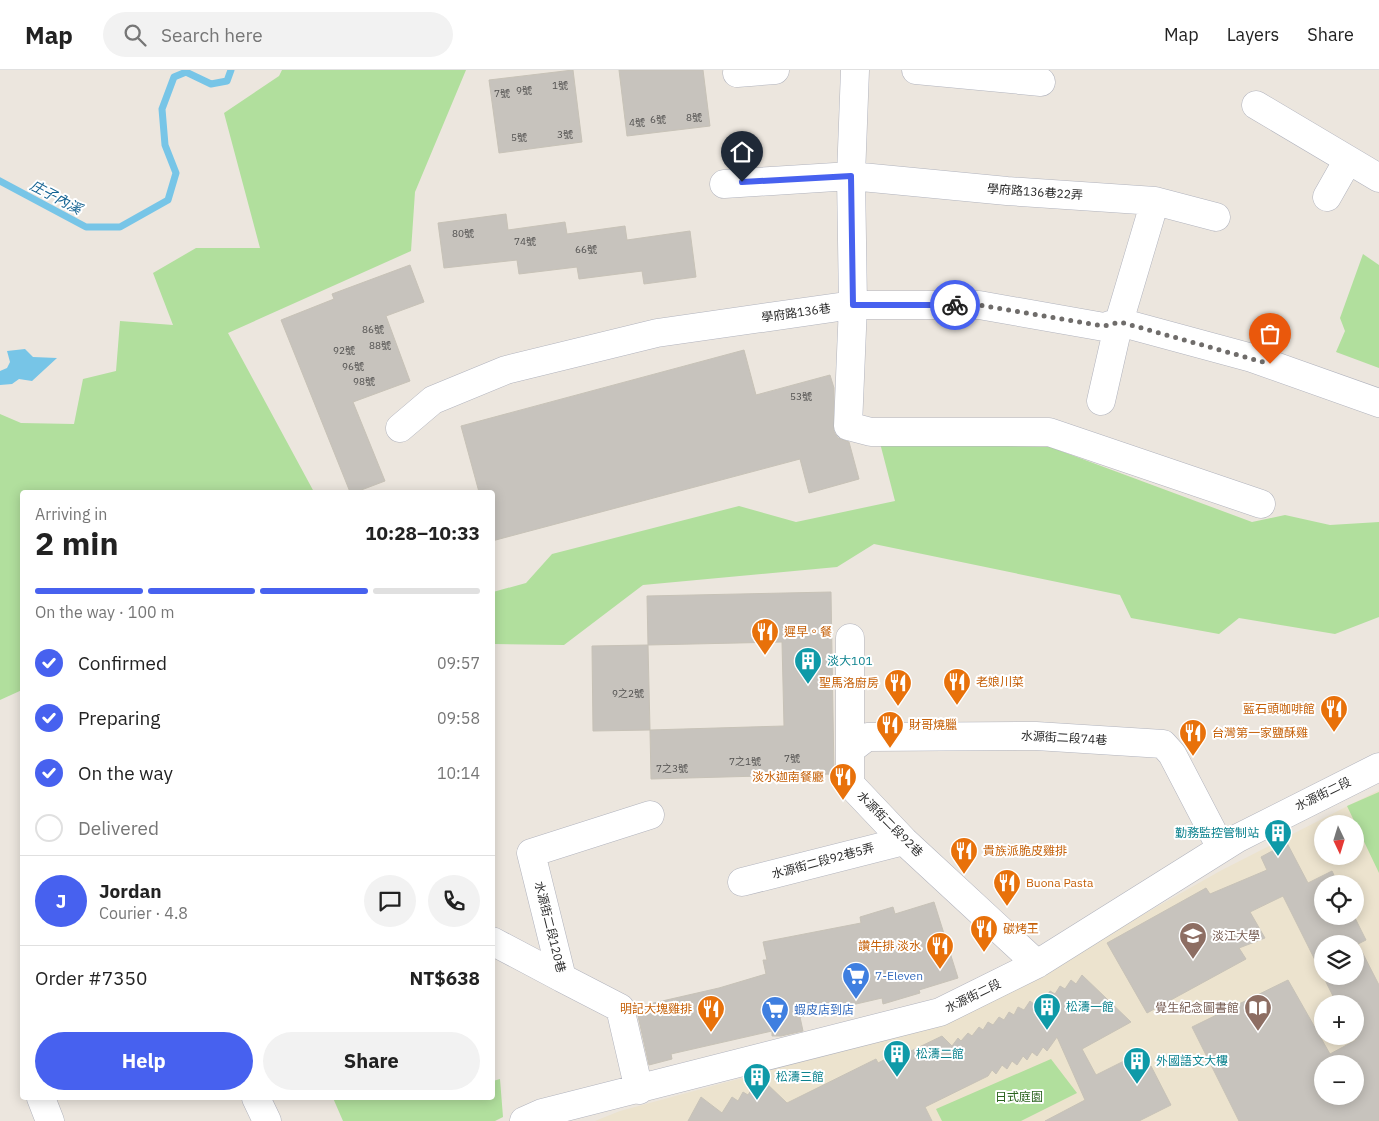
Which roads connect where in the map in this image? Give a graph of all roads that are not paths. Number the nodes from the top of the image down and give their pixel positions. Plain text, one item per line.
1 (775, 70) edge
2 (855, 70) edge
3 (916, 70) edge
4 (737, 73) dead end
5 (1041, 82) dead end
6 (1256, 106) dead end
7 (1348, 160) junction
8 (851, 176) junction
9 (1379, 178) edge
10 (724, 184) dead end
11 (1327, 197) dead end
12 (1155, 201) junction
13 (1216, 217) dead end
14 (853, 305) junction
15 (1120, 322) junction
16 (1101, 401) dead end
17 (1379, 403) edge
18 (400, 428) dead end
19 (1261, 504) dead end
20 (850, 638) dead end
21 (850, 750) junction
22 (1379, 767) edge
23 (650, 815) dead end
24 (904, 840) junction
25 (1221, 848) junction
26 (742, 882) dead end
27 (495, 943) edge
28 (1037, 964) junction
29 (562, 978) junction
30 (639, 1090) junction
31 (41, 1100) edge
32 (257, 1100) edge
33 (50, 1121) edge
34 (267, 1121) edge
35 (524, 1121) edge

1 - 4 street
2 - 8 street
3 - 5 street
6 - 7 street
7 - 9 street
7 - 11 street
8 - 10 street, 學府路136巷22弄
8 - 12 street, 學府路136巷22弄
8 - 14 street
12 - 13 street, 學府路136巷22弄
12 - 15 street
14 - 15 street, 學府路136巷
14 - 18 street, 學府路136巷
14 - 19 street
15 - 16 street
15 - 17 street, 學府路136巷
20 - 21 street, 水源街二段92巷
21 - 24 street, 水源街二段92巷
21 - 25 street, 水源街二段74巷
22 - 25 street, 水源街二段
23 - 29 street, 水源街二段120巷
24 - 26 street, 水源街二段92巷5弄
24 - 28 street, 水源街二段92巷
25 - 28 street, 水源街二段
27 - 29 street
28 - 30 street, 水源街二段
29 - 30 street, 水源街二段120巷
30 - 35 street, 水源街二段
31 - 33 street
32 - 34 street

